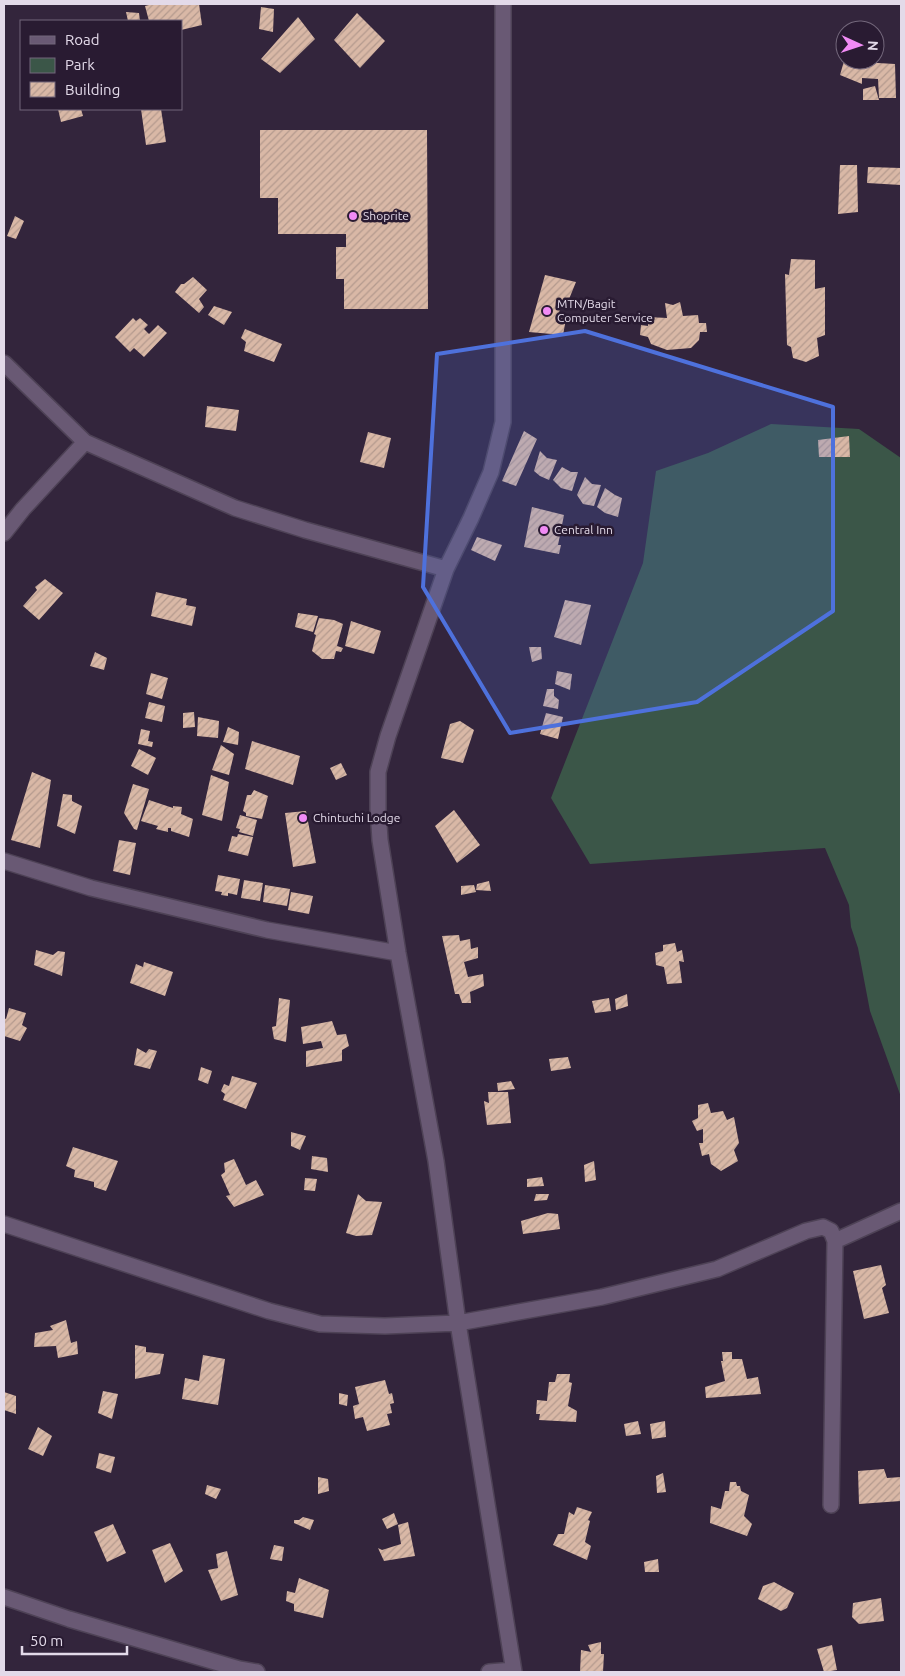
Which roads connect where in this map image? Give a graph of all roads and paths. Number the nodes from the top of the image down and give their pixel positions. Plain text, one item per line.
1 (503, 4) edge
2 (4, 363) edge
3 (85, 442) junction
4 (4, 533) edge
5 (446, 569) junction
6 (4, 861) edge
7 (398, 953) junction
8 (901, 1211) edge
9 (4, 1224) edge
10 (836, 1241) junction
11 (458, 1323) junction
12 (830, 1505) dead end
13 (4, 1597) edge
14 (513, 1671) edge
15 (257, 1672) edge
16 (489, 1672) edge

1 - 5 street
2 - 3 street
3 - 4 street
3 - 5 street
5 - 7 street
6 - 7 street
7 - 11 street
8 - 10 street
9 - 11 street
10 - 11 street
10 - 12 street
11 - 14 street
13 - 15 street
14 - 16 street

